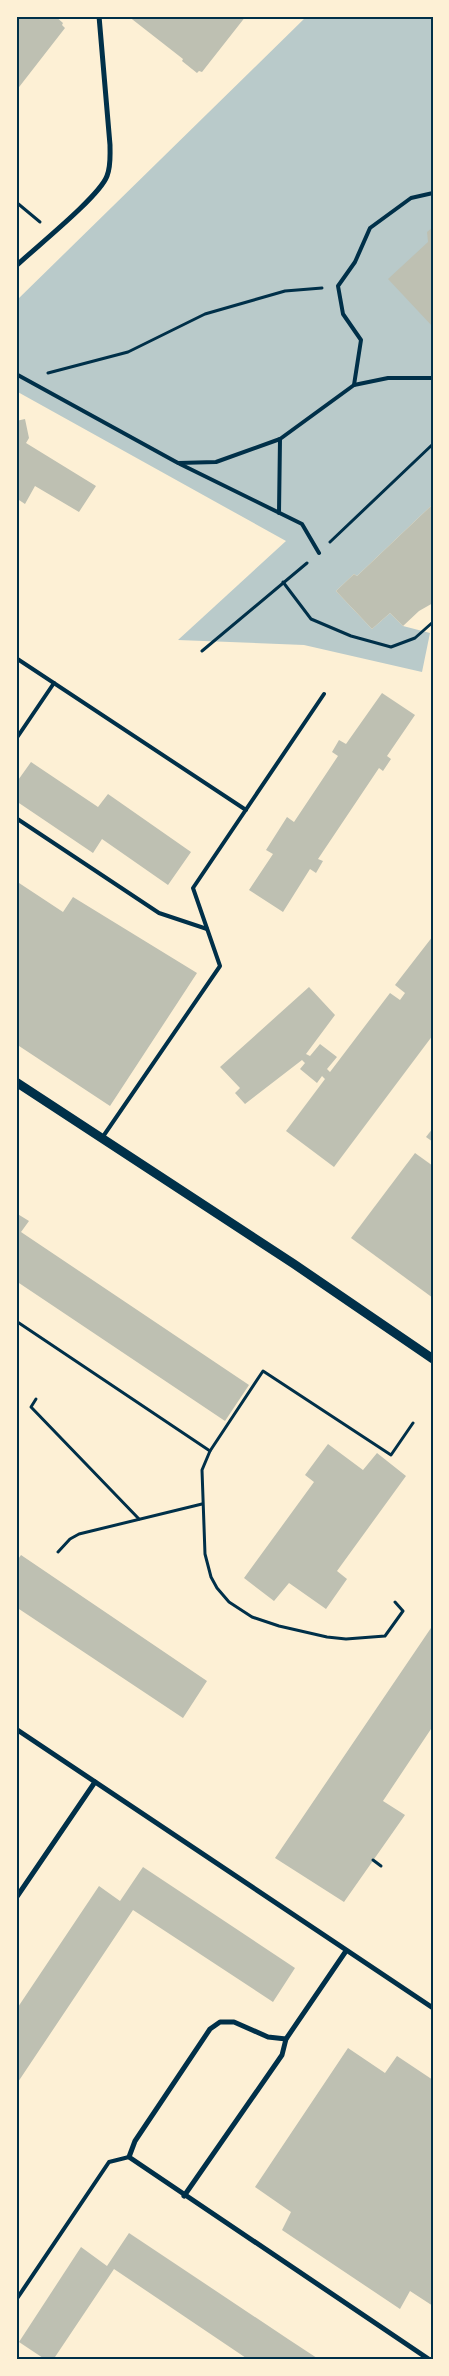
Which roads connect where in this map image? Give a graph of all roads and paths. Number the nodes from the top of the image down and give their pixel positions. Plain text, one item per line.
1 (99, 16) edge
2 (433, 193) edge
3 (16, 202) edge
4 (52, 232) junction
5 (16, 266) edge
6 (338, 286) junction
7 (52, 372) dead end
8 (16, 374) edge
9 (433, 378) edge
10 (354, 385) junction
11 (280, 439) junction
12 (178, 463) junction
13 (279, 513) junction
14 (319, 553) dead end
15 (283, 582) dead end
16 (433, 622) edge
17 (16, 658) edge
18 (54, 683) junction
19 (324, 694) dead end
20 (16, 739) edge
21 (246, 810) junction
22 (16, 818) edge
23 (207, 929) junction
24 (16, 1082) edge
25 (102, 1139) junction
26 (16, 1321) edge
27 (433, 1359) edge
28 (36, 1399) dead end
29 (413, 1423) dead end
30 (210, 1451) junction
31 (202, 1504) junction
32 (139, 1519) junction
33 (58, 1552) dead end
34 (395, 1602) dead end
35 (16, 1729) edge
36 (94, 1782) junction
37 (373, 1860) dead end
38 (382, 1866) dead end
39 (16, 1898) edge
40 (346, 1951) junction
41 (433, 2008) edge
42 (286, 2039) junction
43 (129, 2156) junction
44 (184, 2196) junction
45 (16, 2300) edge
46 (430, 2360) edge

1 - 4 street
2 - 6 lane
3 - 4 path
4 - 5 street
6 - 7 path
6 - 10 lane
8 - 12 lane
9 - 10 lane
10 - 11 lane
11 - 12 lane
11 - 13 lane
12 - 13 lane
13 - 14 lane
15 - 16 path
17 - 18 lane
18 - 20 lane
18 - 21 lane
19 - 21 lane
21 - 23 lane
22 - 23 lane
23 - 25 lane
24 - 25 street
25 - 27 street
26 - 30 path
28 - 32 path
29 - 30 path
30 - 31 path
31 - 32 path
31 - 34 path
32 - 33 path
35 - 36 street
36 - 39 street
36 - 40 street
37 - 38 path
40 - 41 street
40 - 42 street
42 - 43 street
42 - 44 street
43 - 44 street
43 - 45 lane
44 - 46 street

